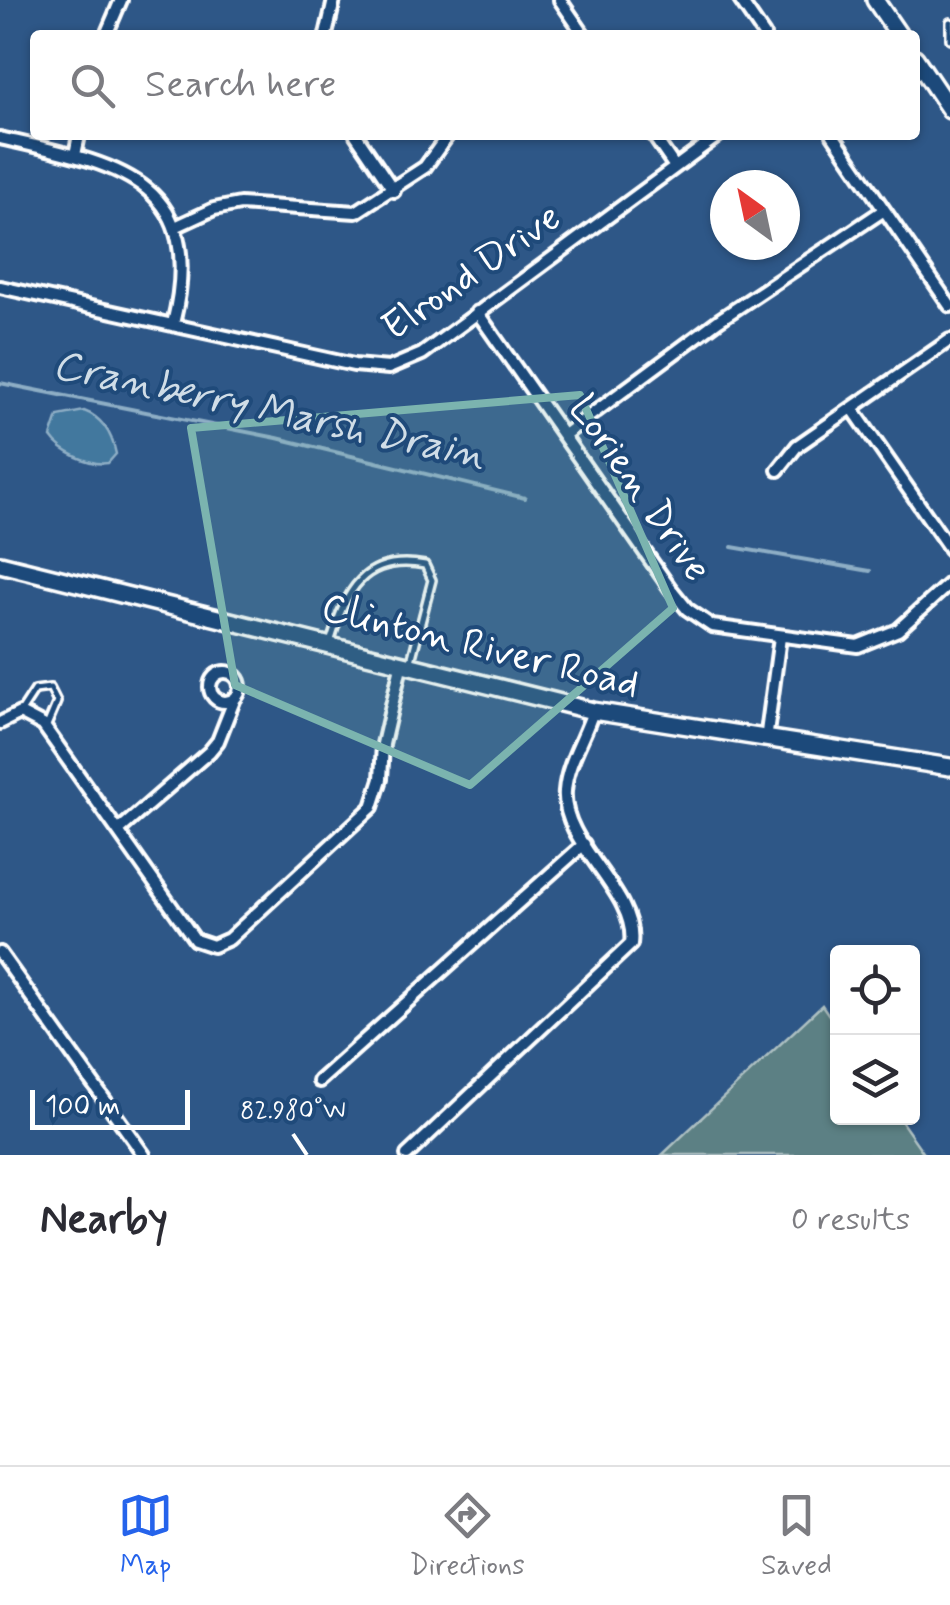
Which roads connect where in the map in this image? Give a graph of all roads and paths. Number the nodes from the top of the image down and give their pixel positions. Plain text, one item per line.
1 (121, 0) edge
2 (334, 0) edge
3 (560, 0) edge
4 (740, 0) edge
5 (875, 0) edge
6 (950, 22) edge
7 (108, 30) edge
8 (327, 30) edge
9 (581, 30) edge
10 (761, 30) edge
11 (896, 30) edge
12 (950, 40) edge
13 (920, 65) edge
14 (950, 110) edge
15 (0, 138) edge
16 (79, 140) edge
17 (359, 140) edge
18 (445, 140) edge
19 (657, 140) edge
20 (711, 140) edge
21 (836, 140) edge
22 (75, 155) junction
23 (674, 164) junction
24 (394, 191) junction
25 (884, 210) junction
26 (175, 227) junction
27 (0, 287) edge
28 (950, 306) edge
29 (477, 312) junction
30 (173, 324) junction
31 (950, 340) edge
32 (852, 408) junction
33 (564, 435) junction
34 (778, 470) dead end
35 (950, 549) edge
36 (0, 564) edge
37 (950, 582) edge
38 (780, 638) junction
39 (330, 643) junction
40 (406, 663) junction
41 (235, 698) junction
42 (217, 700) junction
43 (594, 711) junction
44 (20, 714) junction
45 (0, 723) edge
46 (226, 723) junction
47 (46, 728) junction
48 (766, 740) junction
49 (950, 766) edge
50 (118, 831) junction
51 (584, 844) junction
52 (0, 953) edge
53 (4, 968) edge
54 (319, 1081) dead end
55 (144, 1155) edge
56 (407, 1155) edge

1 - 7 street
2 - 8 street
3 - 9 street
4 - 10 street
5 - 11 street
6 - 12 lane
13 - 14 street
15 - 22 street
16 - 22 street
17 - 24 street
18 - 24 street
19 - 23 street
20 - 23 street, Elrond Drive
21 - 25 street
22 - 26 street
23 - 29 street, Elrond Drive
24 - 26 street
25 - 28 street
25 - 33 street
26 - 30 street
27 - 30 street, Elrond Drive
29 - 30 street, Elrond Drive
29 - 33 street, Lorien Drive
31 - 32 street
32 - 34 street
32 - 35 street
33 - 38 street, Lorien Drive
36 - 39 street, Clinton River Road
37 - 38 street, Lorien Drive
38 - 48 street
39 - 40 street, Clinton River Road
39 - 40 lane
40 - 43 street, Clinton River Road
40 - 50 street
41 - 42 street
41 - 42 street
41 - 46 street
42 - 46 street
43 - 48 street, Clinton River Road
43 - 51 street
44 - 45 street
44 - 47 street
44 - 47 lane
46 - 50 street
47 - 50 street
48 - 49 street, Clinton River Road
51 - 54 street
51 - 56 street
52 - 53 street
53 - 55 street

